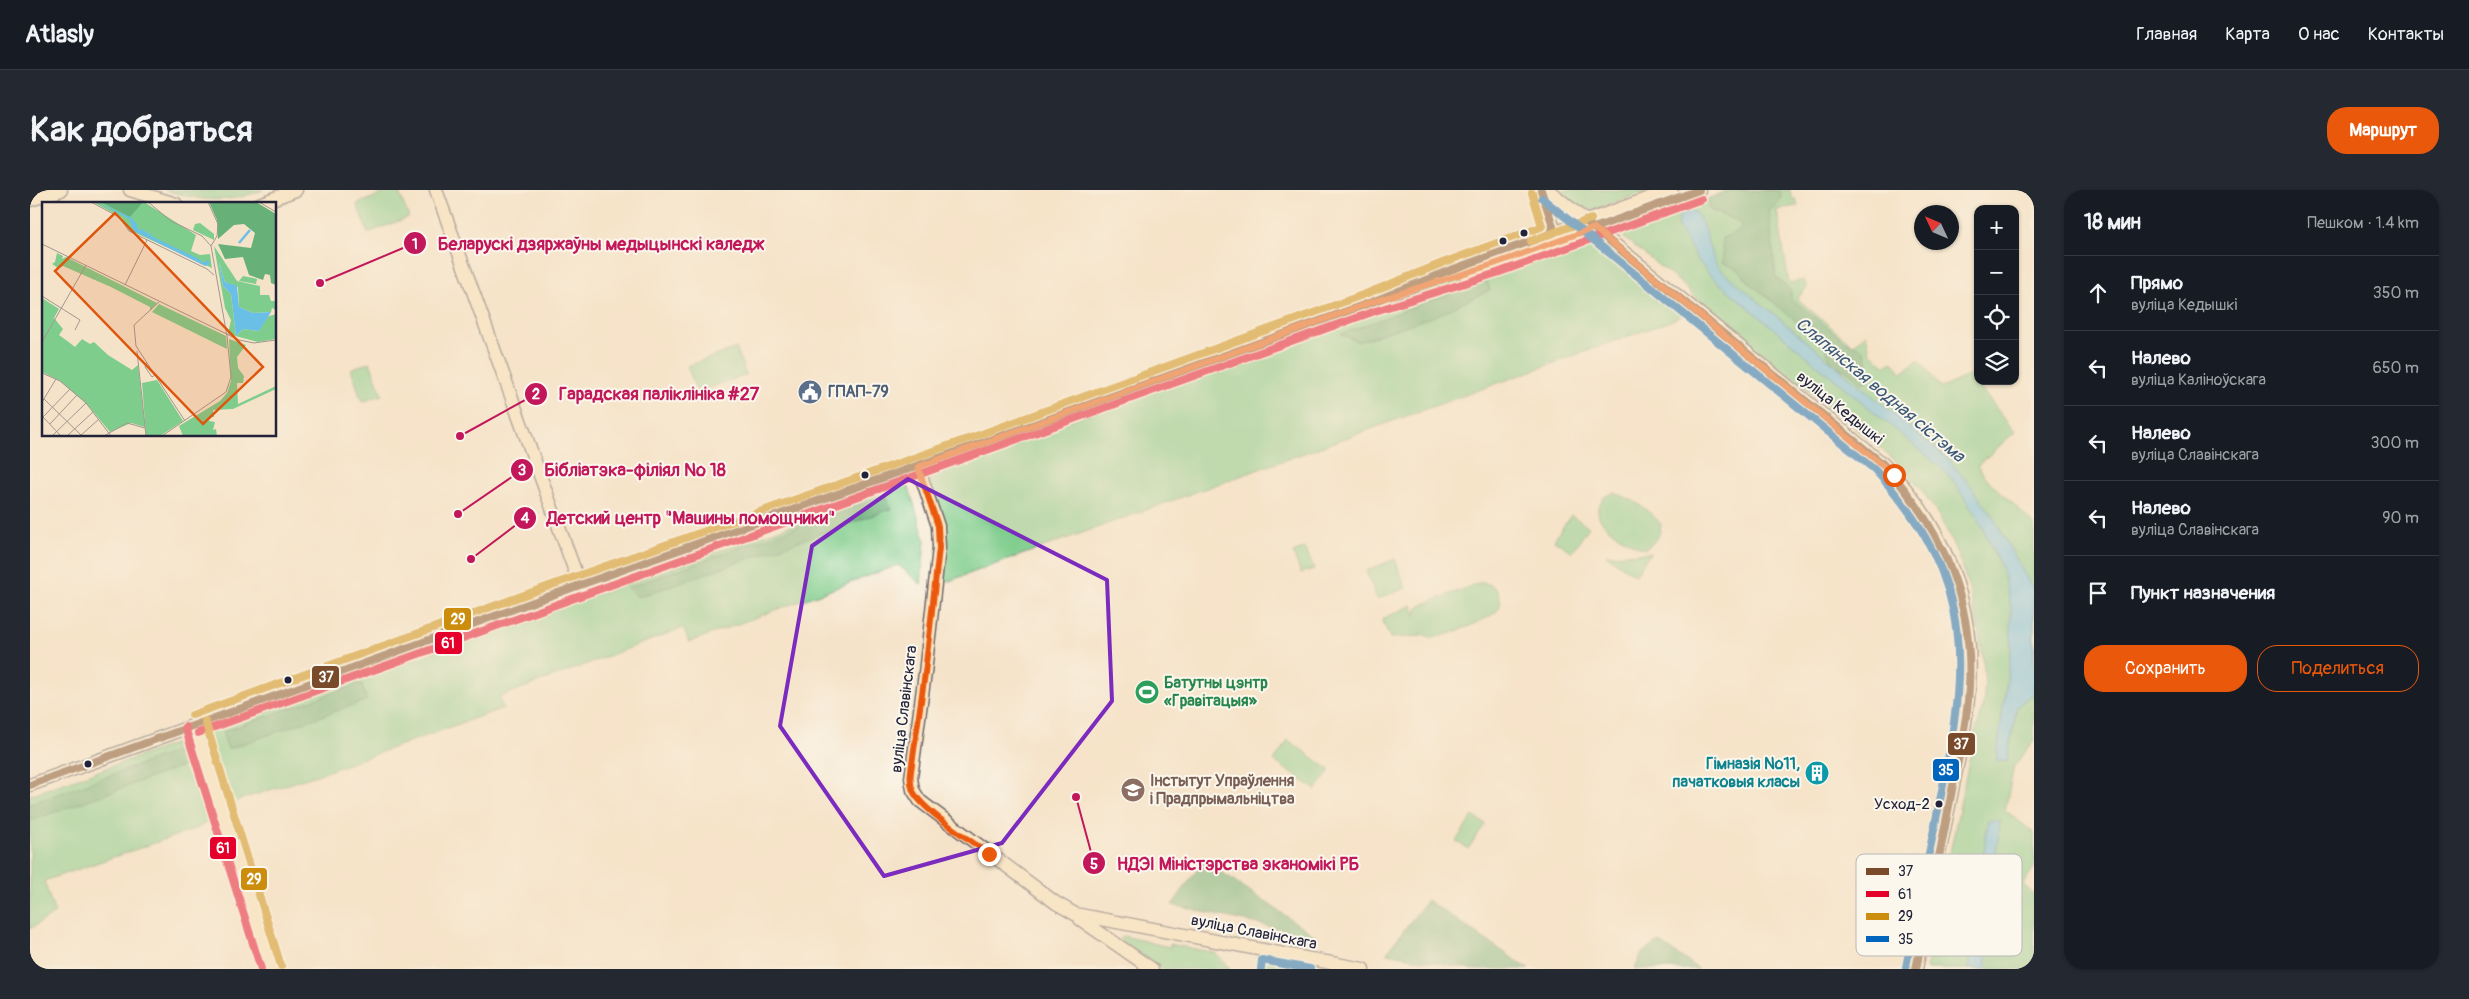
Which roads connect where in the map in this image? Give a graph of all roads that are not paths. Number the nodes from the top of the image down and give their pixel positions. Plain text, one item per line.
1 (61, 190) edge
2 (130, 190) edge
3 (296, 190) edge
4 (436, 190) edge
5 (1541, 190) edge
6 (1548, 190) edge
7 (1671, 190) edge
8 (1699, 190) edge
9 (30, 200) edge
10 (169, 202) edge
11 (264, 202) edge
12 (1589, 224) junction
13 (1547, 235) junction
14 (1372, 302) junction
15 (918, 467) junction
16 (580, 585) junction
17 (194, 724) junction
18 (30, 785) edge
19 (1939, 854) edge
20 (1067, 911) junction
21 (1114, 922) junction
22 (1110, 938) junction
23 (1919, 956) edge
24 (271, 969) edge
25 (1152, 969) edge
26 (1363, 969) edge
27 (1916, 969) edge

1 - 9 main road
2 - 10 main road
3 - 11 main road
4 - 16 main road
5 - 13 main road
6 - 12 main road, вуліца Кедышкі
7 - 12 main road
8 - 12 main road
12 - 13 main road
12 - 14 main road
12 - 19 main road, вуліца Кедышкі
13 - 14 main road
14 - 15 main road
15 - 16 main road
15 - 20 main road, вуліца Славінскага
16 - 17 main road
17 - 18 main road
17 - 24 main road
20 - 21 main road, вуліца Славінскага
20 - 22 main road
21 - 22 main road
21 - 26 main road, вуліца Славінскага
22 - 25 main road
23 - 27 main road, вуліца Кедышкі

